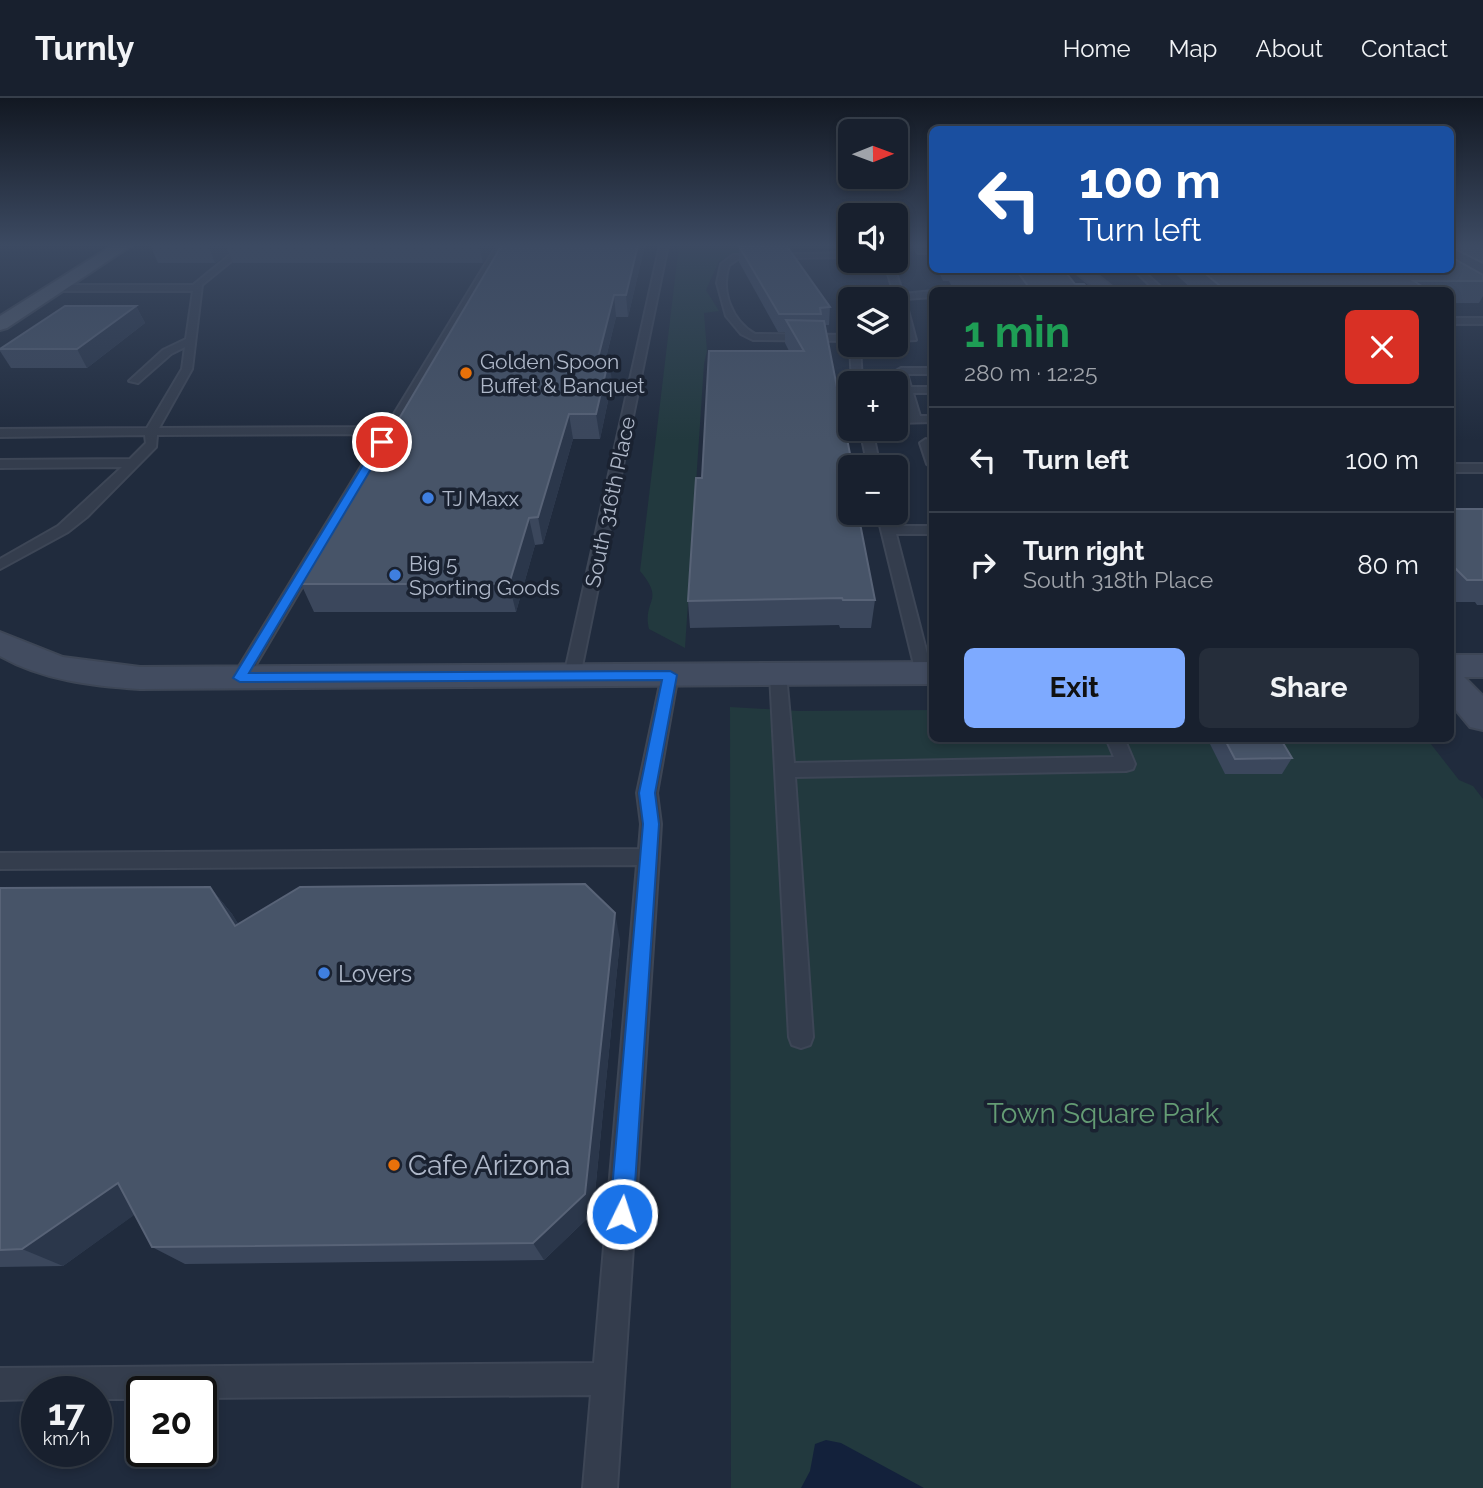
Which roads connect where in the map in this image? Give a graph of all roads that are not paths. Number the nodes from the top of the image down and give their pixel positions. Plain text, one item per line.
1 (22, 310) edge
2 (195, 310) edge
3 (462, 310) edge
4 (650, 310) edge
5 (731, 310) edge
6 (1454, 320) edge
7 (1483, 321) edge
8 (908, 323) edge
9 (0, 324) edge
10 (838, 338) edge
11 (908, 338) edge
12 (191, 340) junction
13 (929, 377) edge
14 (908, 380) edge
15 (134, 381) dead end
16 (908, 382) edge
17 (929, 389) edge
18 (908, 395) edge
19 (908, 419) edge
20 (916, 419) junction
21 (929, 419) edge
22 (390, 430) junction
23 (151, 432) junction
24 (0, 433) edge
25 (926, 443) dead end
26 (929, 452) edge
27 (133, 463) junction
28 (0, 464) edge
29 (1454, 468) edge
30 (1483, 468) edge
31 (886, 525) edge
32 (887, 530) junction
33 (929, 530) edge
34 (0, 565) edge
35 (0, 642) edge
36 (1454, 666) edge
37 (1483, 666) edge
38 (928, 673) edge
39 (778, 674) junction
40 (670, 675) junction
41 (572, 676) junction
42 (240, 678) junction
43 (1454, 686) edge
44 (1483, 718) edge
45 (1117, 742) edge
46 (785, 770) junction
47 (649, 857) junction
48 (0, 861) edge
49 (801, 1037) dead end
50 (608, 1379) junction
51 (0, 1384) edge
52 (600, 1488) edge

1 - 9 main road
2 - 12 lane
3 - 22 lane
4 - 41 lane, South 316th Place
5 - 10 lane
6 - 7 lane
8 - 11 lane
12 - 15 lane
12 - 23 lane
13 - 14 lane
16 - 17 lane
18 - 20 lane
19 - 20 lane
20 - 21 lane
22 - 23 lane
22 - 42 lane
23 - 24 lane
23 - 27 lane
25 - 26 lane
27 - 28 lane
27 - 34 lane
29 - 30 lane
31 - 32 lane
32 - 33 lane
32 - 38 lane
35 - 42 street
36 - 37 street
38 - 39 street
39 - 40 street
39 - 46 lane
40 - 41 street
40 - 47 lane
41 - 42 street
43 - 44 street
45 - 46 lane
46 - 49 lane
47 - 48 lane
47 - 50 lane
50 - 51 lane
50 - 52 lane

